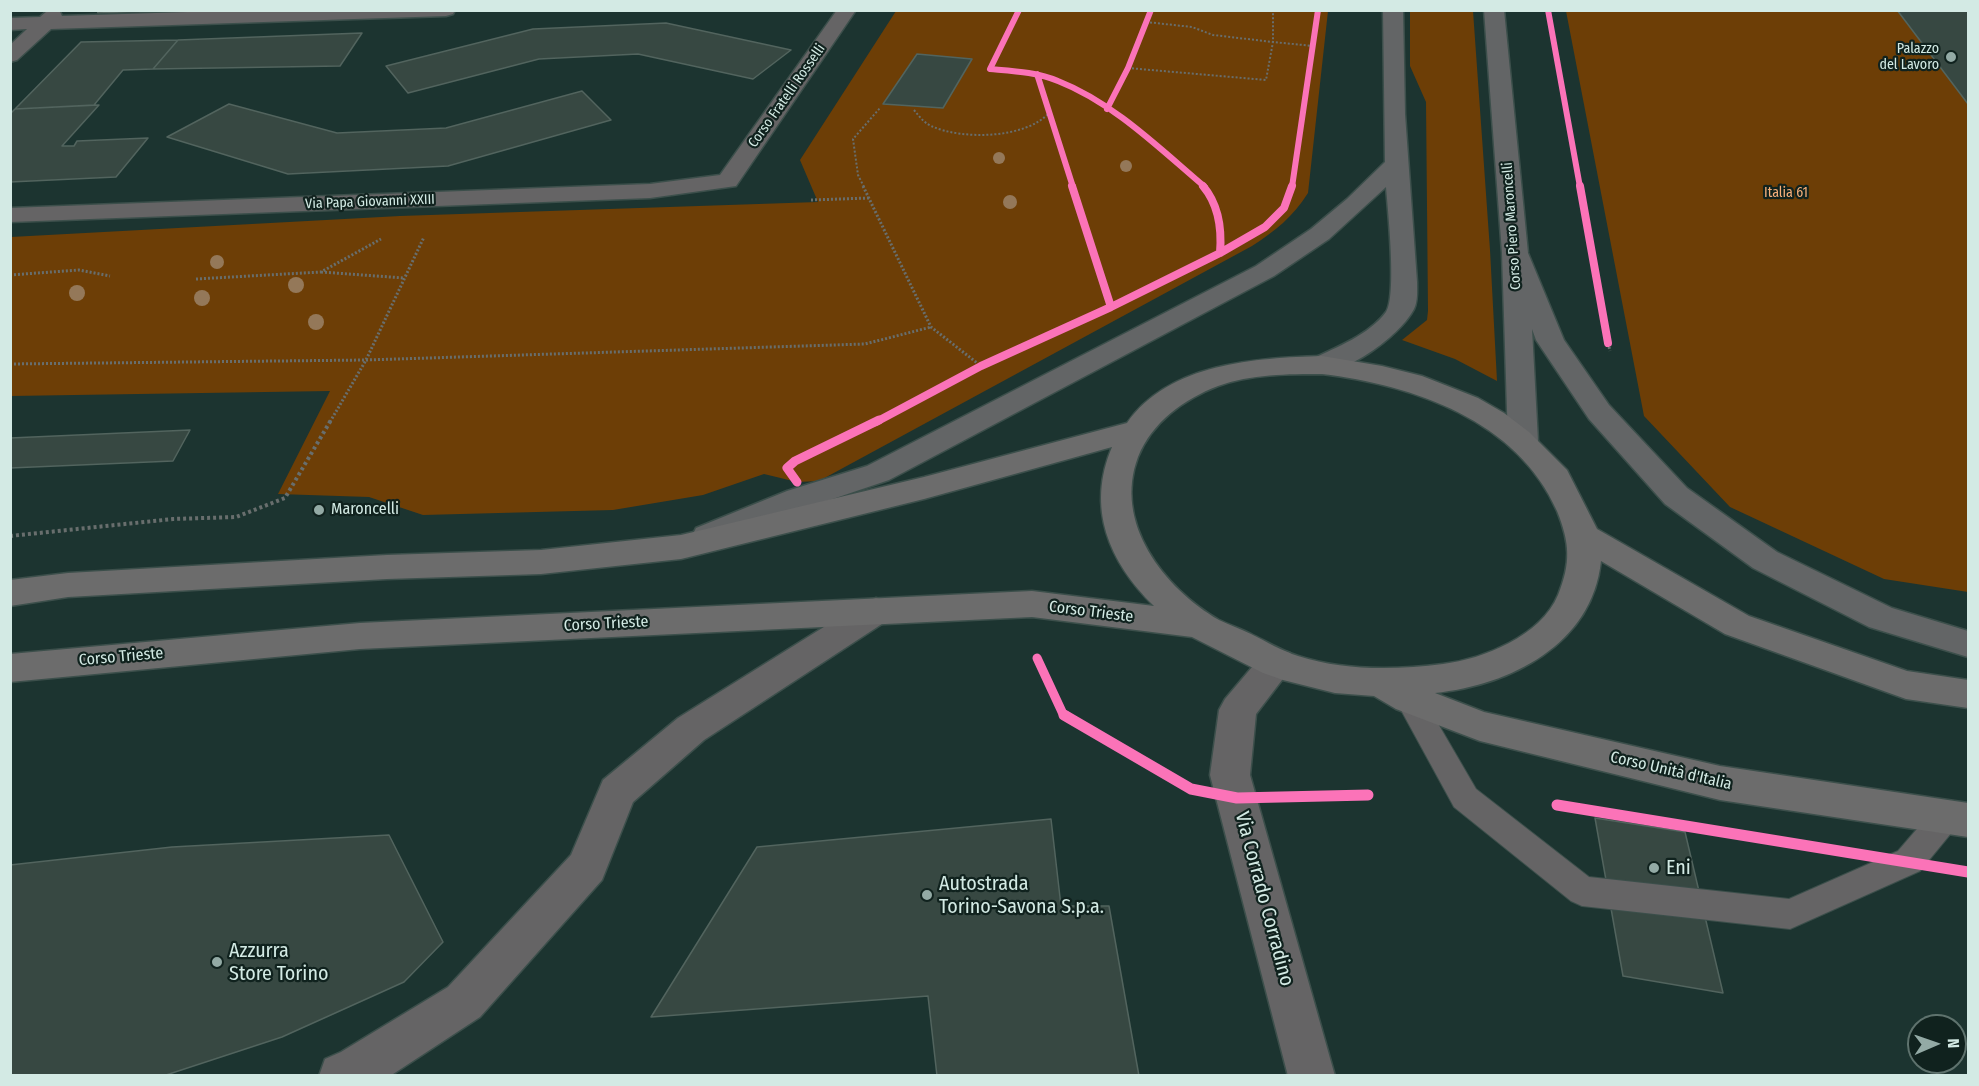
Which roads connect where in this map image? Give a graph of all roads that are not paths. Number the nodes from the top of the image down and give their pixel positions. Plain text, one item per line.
1 (446, 10) edge
2 (847, 10) edge
3 (1393, 10) edge
4 (1494, 10) edge
5 (274, 13) edge
6 (52, 17) edge
7 (10, 24) edge
8 (10, 56) edge
9 (1396, 165) junction
10 (728, 181) joint
11 (10, 215) edge
12 (1515, 254) junction
13 (1322, 365) junction
14 (1136, 431) junction
15 (1523, 441) junction
16 (1583, 536) junction
17 (681, 547) junction
18 (10, 593) edge
19 (876, 611) junction
20 (1201, 625) junction
21 (1968, 644) edge
22 (1277, 663) junction
23 (10, 668) edge
24 (1396, 692) junction
25 (1968, 694) edge
26 (1957, 818) edge
27 (342, 1076) edge
28 (1312, 1076) edge

1 - 5 street
2 - 10 street, Corso Fratelli Rosselli
3 - 9 main road
4 - 12 main road, Corso Piero Maroncelli
5 - 6 street
6 - 7 street
6 - 8 street
9 - 13 main road
9 - 17 main road
10 - 11 street, Via Papa Giovanni XXIII
12 - 15 main road, Corso Piero Maroncelli
12 - 21 main road
13 - 14 main road
13 - 15 main road
14 - 17 main road
14 - 20 main road
15 - 16 main road
16 - 24 main road
16 - 25 main road
17 - 18 main road
19 - 20 main road, Corso Trieste
19 - 23 main road, Corso Trieste
19 - 27 street
20 - 22 main road
22 - 24 main road
22 - 28 street, Via Corrado Corradino
24 - 26 main road, Corso Unità d'Italia
24 - 26 lane

